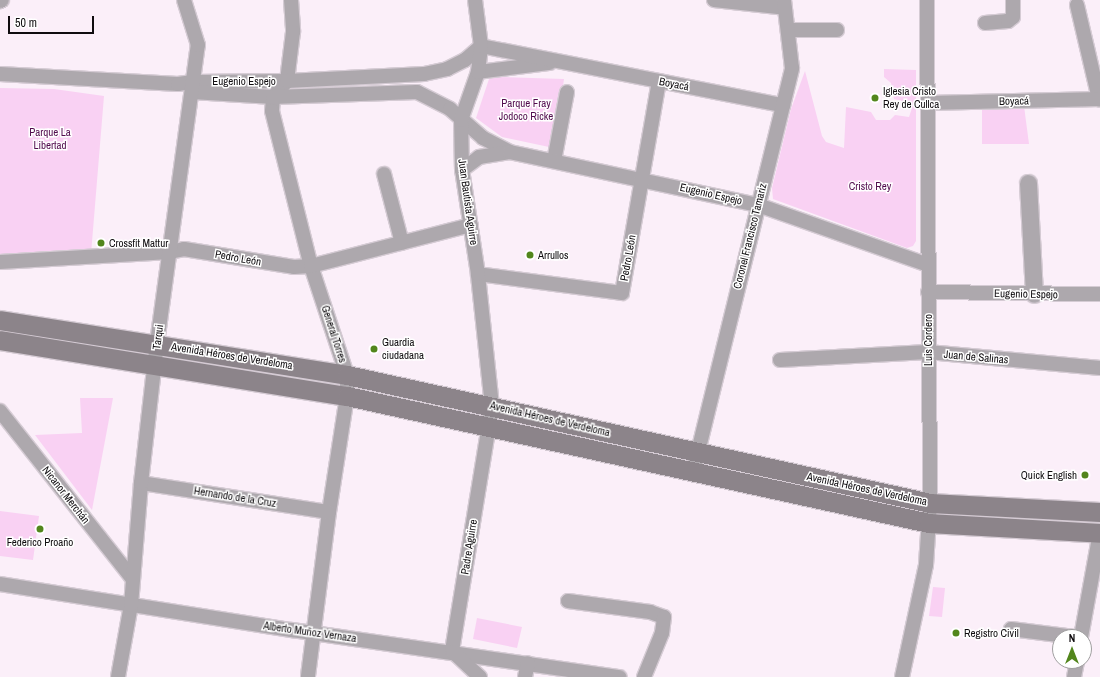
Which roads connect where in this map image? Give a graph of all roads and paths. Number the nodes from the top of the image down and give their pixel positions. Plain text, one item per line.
1 (184, 0) edge
2 (291, 0) edge
3 (475, 0) edge
4 (714, 0) edge
5 (927, 0) edge
6 (1013, 0) edge
7 (785, 4) edge
8 (1077, 5) dead end
9 (985, 23) dead end
10 (789, 30) junction
11 (837, 30) dead end
12 (481, 46) junction
13 (565, 61) junction
14 (478, 72) junction
15 (0, 74) edge
16 (287, 81) junction
17 (659, 81) junction
18 (192, 87) junction
19 (567, 92) dead end
20 (273, 97) junction
21 (1099, 99) edge
22 (928, 102) junction
23 (783, 105) junction
24 (461, 120) junction
25 (510, 152) junction
26 (554, 161) junction
27 (462, 170) junction
28 (384, 174) dead end
29 (641, 179) junction
30 (1028, 183) dead end
31 (758, 205) junction
32 (471, 225) junction
33 (402, 243) junction
34 (170, 252) junction
35 (0, 262) edge
36 (928, 265) junction
37 (312, 266) junction
38 (478, 274) junction
39 (928, 292) junction
40 (1034, 294) junction
41 (1100, 294) edge
42 (0, 320) edge
43 (0, 340) edge
44 (157, 344) junction
45 (928, 352) junction
46 (780, 360) dead end
47 (155, 364) junction
48 (1100, 368) edge
49 (347, 375) junction
50 (347, 396) junction
51 (492, 406) junction
52 (0, 411) edge
53 (488, 426) junction
54 (697, 452) junction
55 (693, 472) junction
56 (141, 483) junction
57 (930, 503) junction
58 (329, 512) junction
59 (1100, 512) edge
60 (929, 523) junction
61 (1100, 533) edge
62 (132, 578) junction
63 (0, 584) edge
64 (568, 601) dead end
65 (131, 604) junction
66 (1011, 629) dead end
67 (1082, 629) edge
68 (314, 634) junction
69 (1052, 634) edge
70 (452, 651) junction
71 (528, 663) junction
72 (118, 677) edge
73 (308, 677) edge
74 (480, 677) edge
75 (525, 677) edge
76 (620, 677) edge
77 (644, 677) edge
78 (902, 677) edge

1 - 18 street, Tarqui
2 - 16 street
3 - 12 street, Juan Bautista Aguirre
4 - 7 street
5 - 22 street, Luis Cordero
6 - 9 street
7 - 10 street, Coronel Francisco Tamariz
8 - 21 street
10 - 11 street
10 - 23 street, Coronel Francisco Tamariz
12 - 13 street, Boyacá
12 - 14 street, Juan Bautista Aguirre
12 - 16 street, Eugenio Espejo
13 - 14 street, Boyacá
13 - 17 street, Boyacá
14 - 24 street, Juan Bautista Aguirre
15 - 18 street, Eugenio Espejo
16 - 18 street, Eugenio Espejo
16 - 20 street
17 - 23 street, Boyacá
17 - 29 street, Pedro León
18 - 20 street, Eugenio Espejo
18 - 34 street, Tarqui
19 - 26 street
20 - 24 street, Eugenio Espejo
20 - 37 street, General Torres
21 - 22 street, Boyacá
22 - 36 street, Luis Cordero
23 - 31 street, Coronel Francisco Tamariz
24 - 25 street, Eugenio Espejo
24 - 27 street, Juan Bautista Aguirre
25 - 26 street, Eugenio Espejo
25 - 27 street, Eugenio Espejo
26 - 29 street, Eugenio Espejo
27 - 32 street, Juan Bautista Aguirre
28 - 33 street
29 - 31 street, Eugenio Espejo
29 - 38 street, Pedro León
30 - 40 street
31 - 36 street, Eugenio Espejo
31 - 54 street, Coronel Francisco Tamariz
32 - 33 street, Pedro León
32 - 38 street, Juan Bautista Aguirre
33 - 37 street, Pedro León
34 - 35 street, Pedro León
34 - 37 street, Pedro León
34 - 44 street, Tarqui
36 - 39 street, Luis Cordero
37 - 49 street, General Torres
38 - 51 street, Juan Bautista Aguirre
39 - 40 street, Eugenio Espejo
39 - 45 street, Luis Cordero
40 - 41 street, Eugenio Espejo
42 - 44 main road, Avenida Héroes de Verdeloma
43 - 47 main road, Avenida Héroes de Verdeloma
44 - 47 street, Tarqui
44 - 49 main road, Avenida Héroes de Verdeloma
45 - 46 street, Juan de Salinas
45 - 48 street, Juan de Salinas
45 - 57 street, Luis Cordero
47 - 50 main road, Avenida Héroes de Verdeloma
47 - 56 street, Tarqui
49 - 50 street, General Torres
49 - 51 main road, Avenida Héroes de Verdeloma
50 - 53 main road, Avenida Héroes de Verdeloma
50 - 58 street, General Torres
51 - 53 street, Padre Aguirre
51 - 54 main road, Avenida Héroes de Verdeloma
52 - 62 street, Nicanor Merchán
53 - 55 main road, Avenida Héroes de Verdeloma
53 - 70 street, Padre Aguirre
54 - 55 street, Coronel Francisco Tamariz
54 - 57 main road, Avenida Héroes de Verdeloma
55 - 60 main road, Avenida Héroes de Verdeloma
56 - 58 street, Hernando de la Cruz
56 - 62 street, Tarqui
57 - 59 main road, Avenida Héroes de Verdeloma
57 - 60 street, Luis Cordero
58 - 68 street, General Torres
60 - 61 main road, Avenida Héroes de Verdeloma
60 - 78 street, Luis Cordero
61 - 67 street
62 - 65 street, Tarqui
63 - 65 street, Alberto Muñoz Vernaza
64 - 77 street
65 - 68 street, Alberto Muñoz Vernaza
65 - 72 street, Tarqui
66 - 69 street
68 - 70 street, Alberto Muñoz Vernaza
68 - 73 street, General Torres
70 - 71 street, Alberto Muñoz Vernaza
70 - 74 street
71 - 75 street
71 - 76 street, Alberto Muñoz Vernaza

